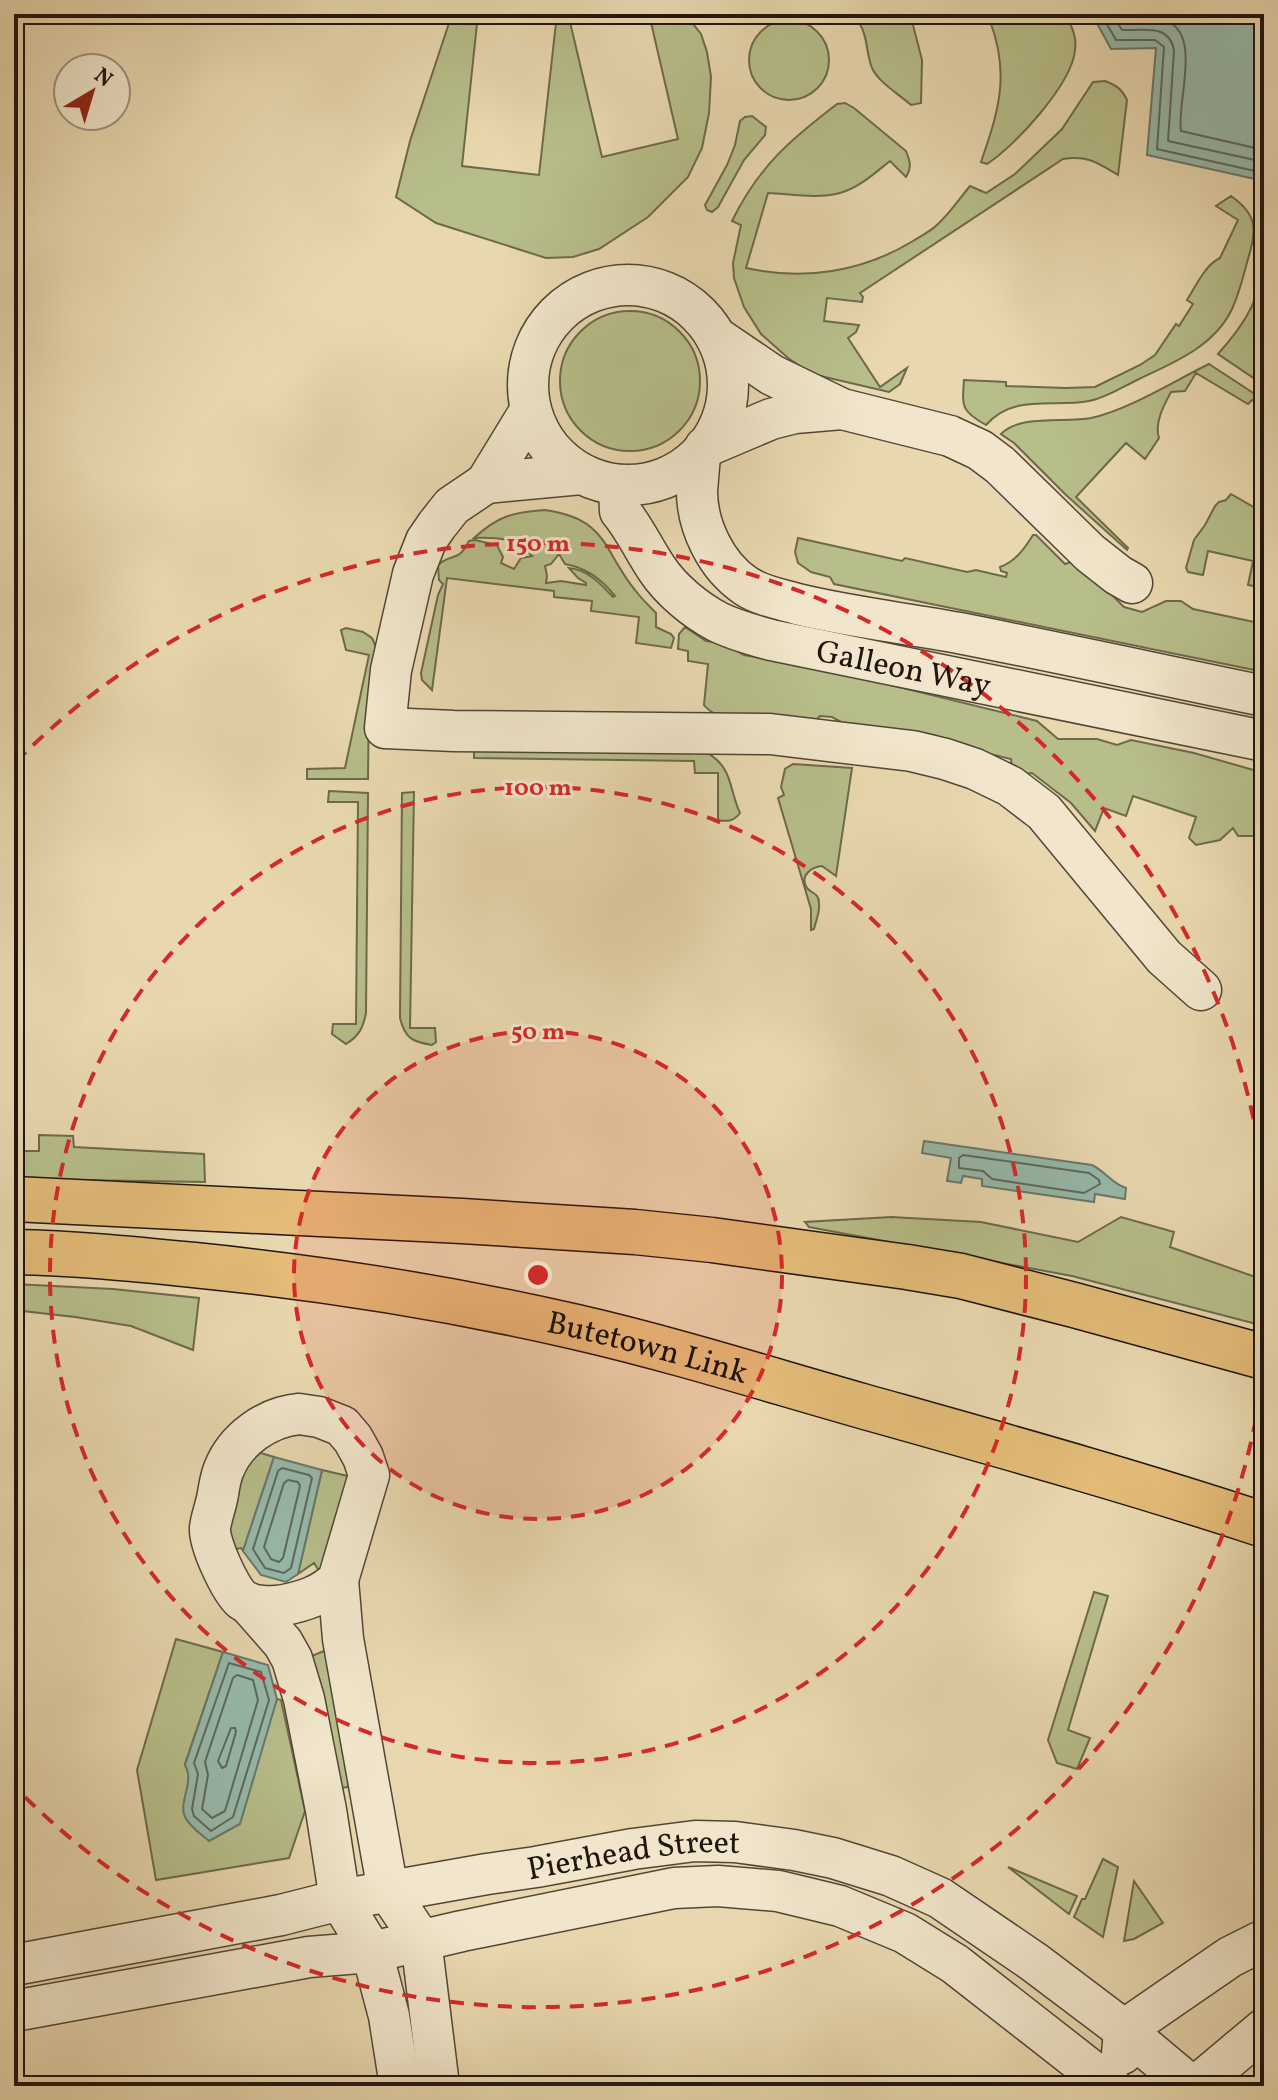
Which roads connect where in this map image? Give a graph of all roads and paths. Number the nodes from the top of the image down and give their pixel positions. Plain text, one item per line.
1 (716, 337) junction
2 (842, 409) junction
3 (530, 411) junction
4 (703, 451) junction
5 (581, 474) junction
6 (486, 483) junction
7 (619, 485) junction
8 (1132, 583) dead end
9 (1264, 696) edge
10 (1258, 741) edge
11 (1201, 990) dead end
12 (14, 1199) edge
13 (14, 1252) edge
14 (1264, 1357) edge
15 (1264, 1525) edge
16 (338, 1580) junction
17 (247, 1602) junction
18 (388, 1891) junction
19 (340, 1900) junction
20 (421, 1940) junction
21 (1264, 1940) edge
22 (372, 1952) junction
23 (14, 1965) edge
24 (14, 2011) edge
25 (1264, 2029) edge
26 (1124, 2030) junction
27 (400, 2086) edge
28 (439, 2086) edge
29 (1111, 2086) edge
30 (1120, 2086) edge
31 (1194, 2086) edge

1 - 2 street
1 - 3 street
1 - 4 street
2 - 4 street
2 - 8 street
3 - 5 street
3 - 6 street
4 - 7 street
4 - 9 street, Galleon Way
5 - 6 street
5 - 7 street
6 - 11 street
7 - 10 street, Galleon Way
12 - 14 main road
13 - 15 main road, Butetown Link
16 - 17 street
16 - 17 street
16 - 18 street
17 - 19 street
18 - 19 street, Pierhead Street
18 - 20 street
18 - 26 street, Pierhead Street
19 - 22 street
19 - 23 street, Pierhead Street
20 - 22 street, Pierhead Street
20 - 28 street
20 - 29 street, Pierhead Street
21 - 26 street
22 - 24 street, Pierhead Street
22 - 27 street
25 - 31 street
26 - 30 street
26 - 31 street, Pierhead Street

